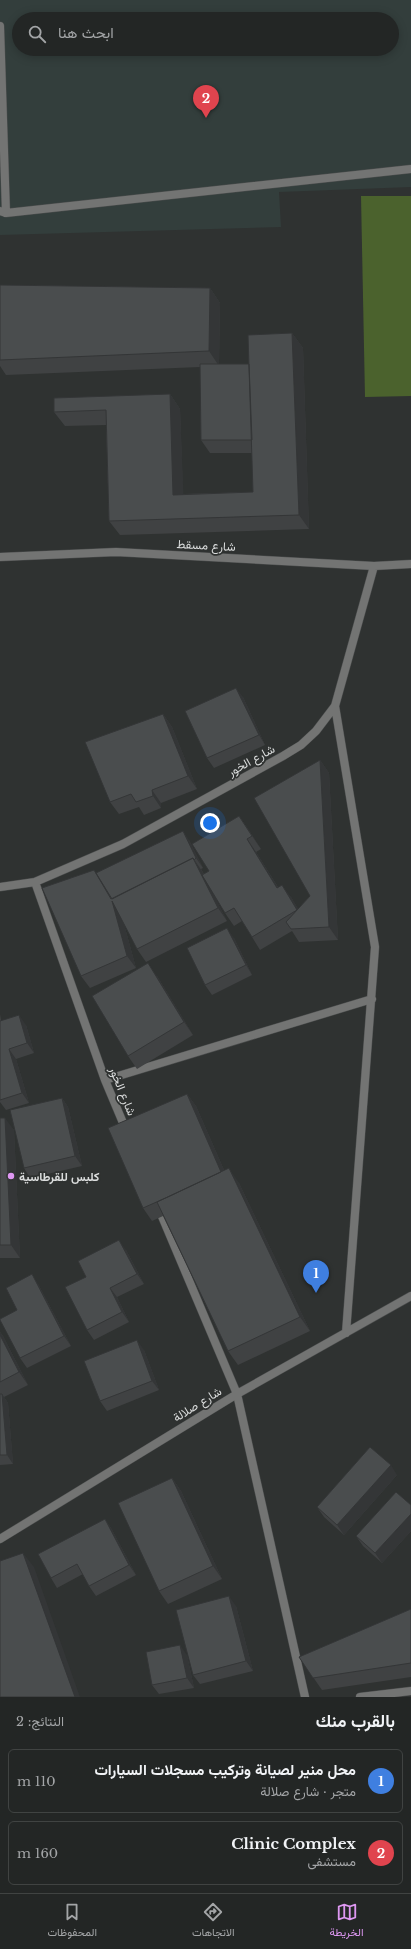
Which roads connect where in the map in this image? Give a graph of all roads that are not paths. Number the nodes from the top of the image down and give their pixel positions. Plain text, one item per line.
1 (0, 26) edge
2 (411, 169) edge
3 (3, 212) edge
4 (0, 557) edge
5 (411, 564) edge
6 (374, 566) junction
7 (335, 706) junction
8 (35, 882) junction
9 (0, 887) edge
10 (372, 999) junction
11 (105, 1080) junction
12 (129, 1137) edge
13 (156, 1202) edge
14 (411, 1296) edge
15 (346, 1333) junction
16 (237, 1394) junction
17 (0, 1539) edge
18 (411, 1690) edge
19 (305, 1697) edge
20 (360, 1697) edge

1 - 3 street
2 - 3 street
4 - 6 street, شارع مسقط
5 - 6 street, شارع مسقط
6 - 7 street, شارع الخور
7 - 8 street, شارع الخور
7 - 10 street
8 - 9 street, شارع الخور
8 - 11 street, شارع الخور
10 - 11 street
10 - 15 street
11 - 12 street, شارع الخور
13 - 16 street
14 - 15 street, شارع صلالة
15 - 16 street, شارع صلالة
16 - 17 street, شارع صلالة
16 - 19 street
18 - 20 street

